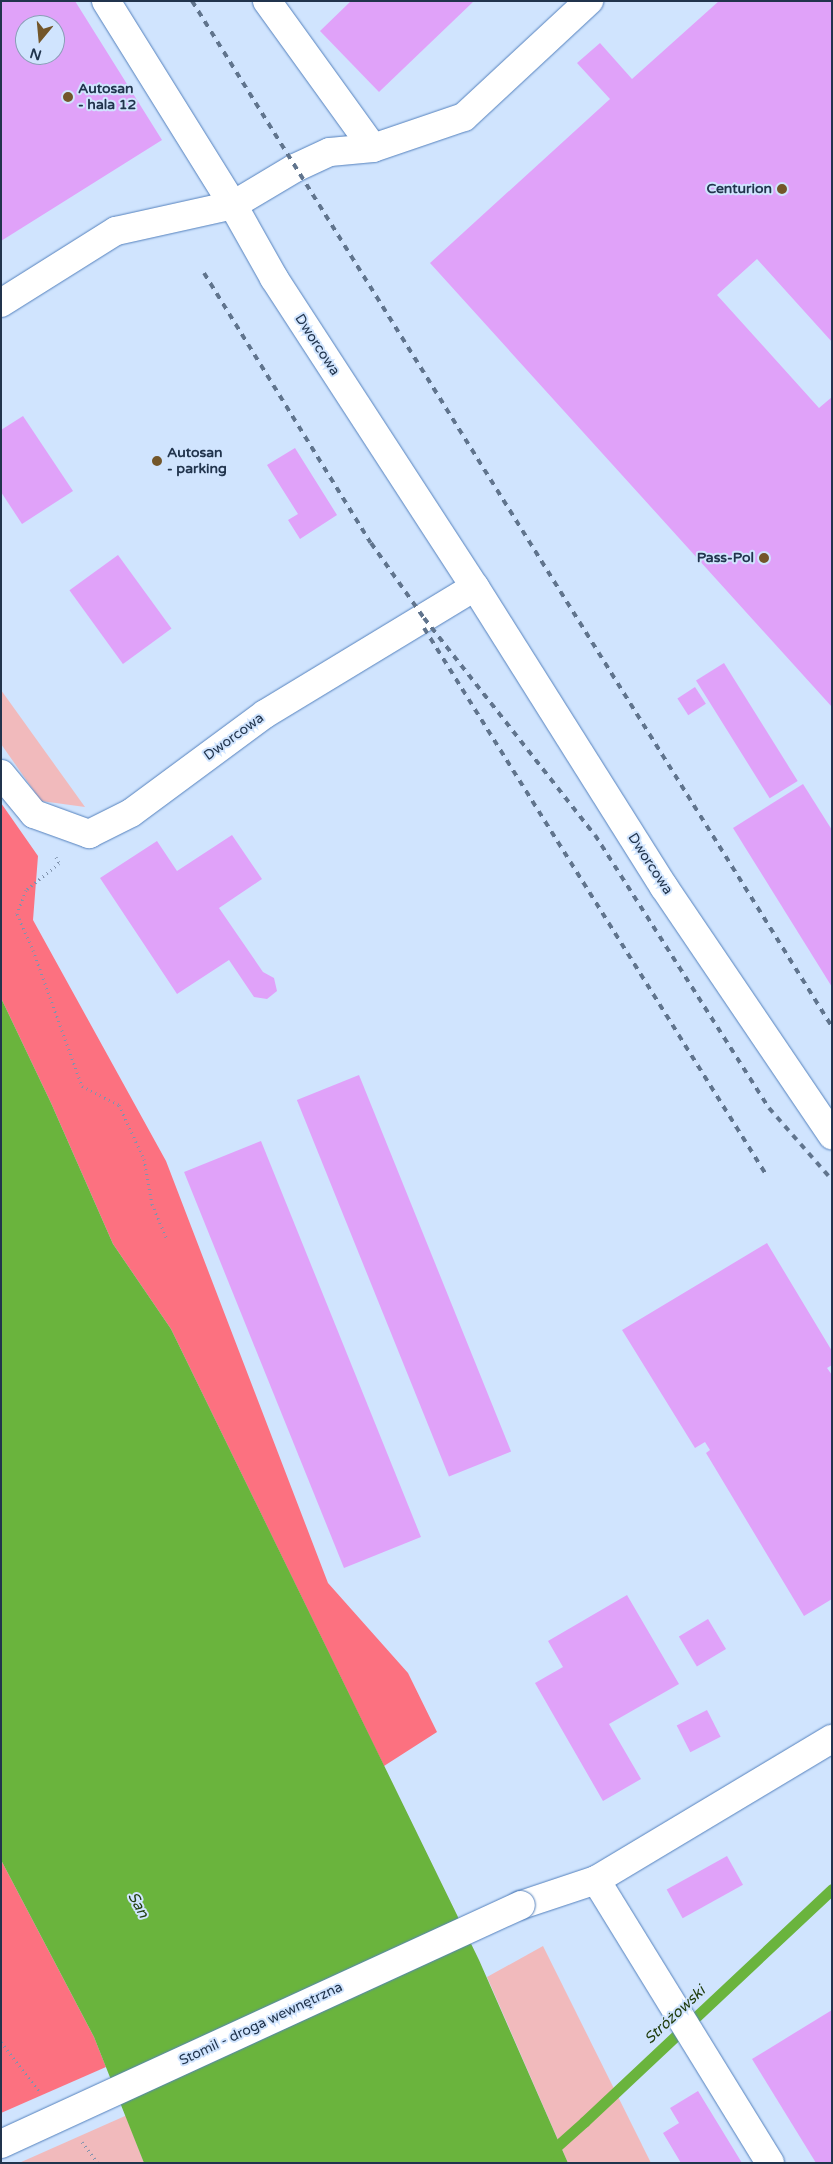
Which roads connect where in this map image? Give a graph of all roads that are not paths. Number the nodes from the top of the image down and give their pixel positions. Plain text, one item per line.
1 (106, 1) edge
2 (267, 1) edge
3 (589, 1) edge
4 (373, 148) junction
5 (233, 205) junction
6 (1, 303) edge
7 (475, 587) junction
8 (1, 774) edge
9 (832, 1135) edge
10 (832, 1739) edge
11 (596, 1880) junction
12 (1, 2144) edge
13 (770, 2163) edge

1 - 5 street, Dworcowa
2 - 4 street
3 - 4 street
4 - 5 street
5 - 6 street
5 - 7 street, Dworcowa
7 - 8 street, Dworcowa
7 - 9 street, Dworcowa
10 - 11 street, Stomil - droga wewnętrzna
11 - 12 street, Stomil - droga wewnętrzna, bridge
11 - 13 street

